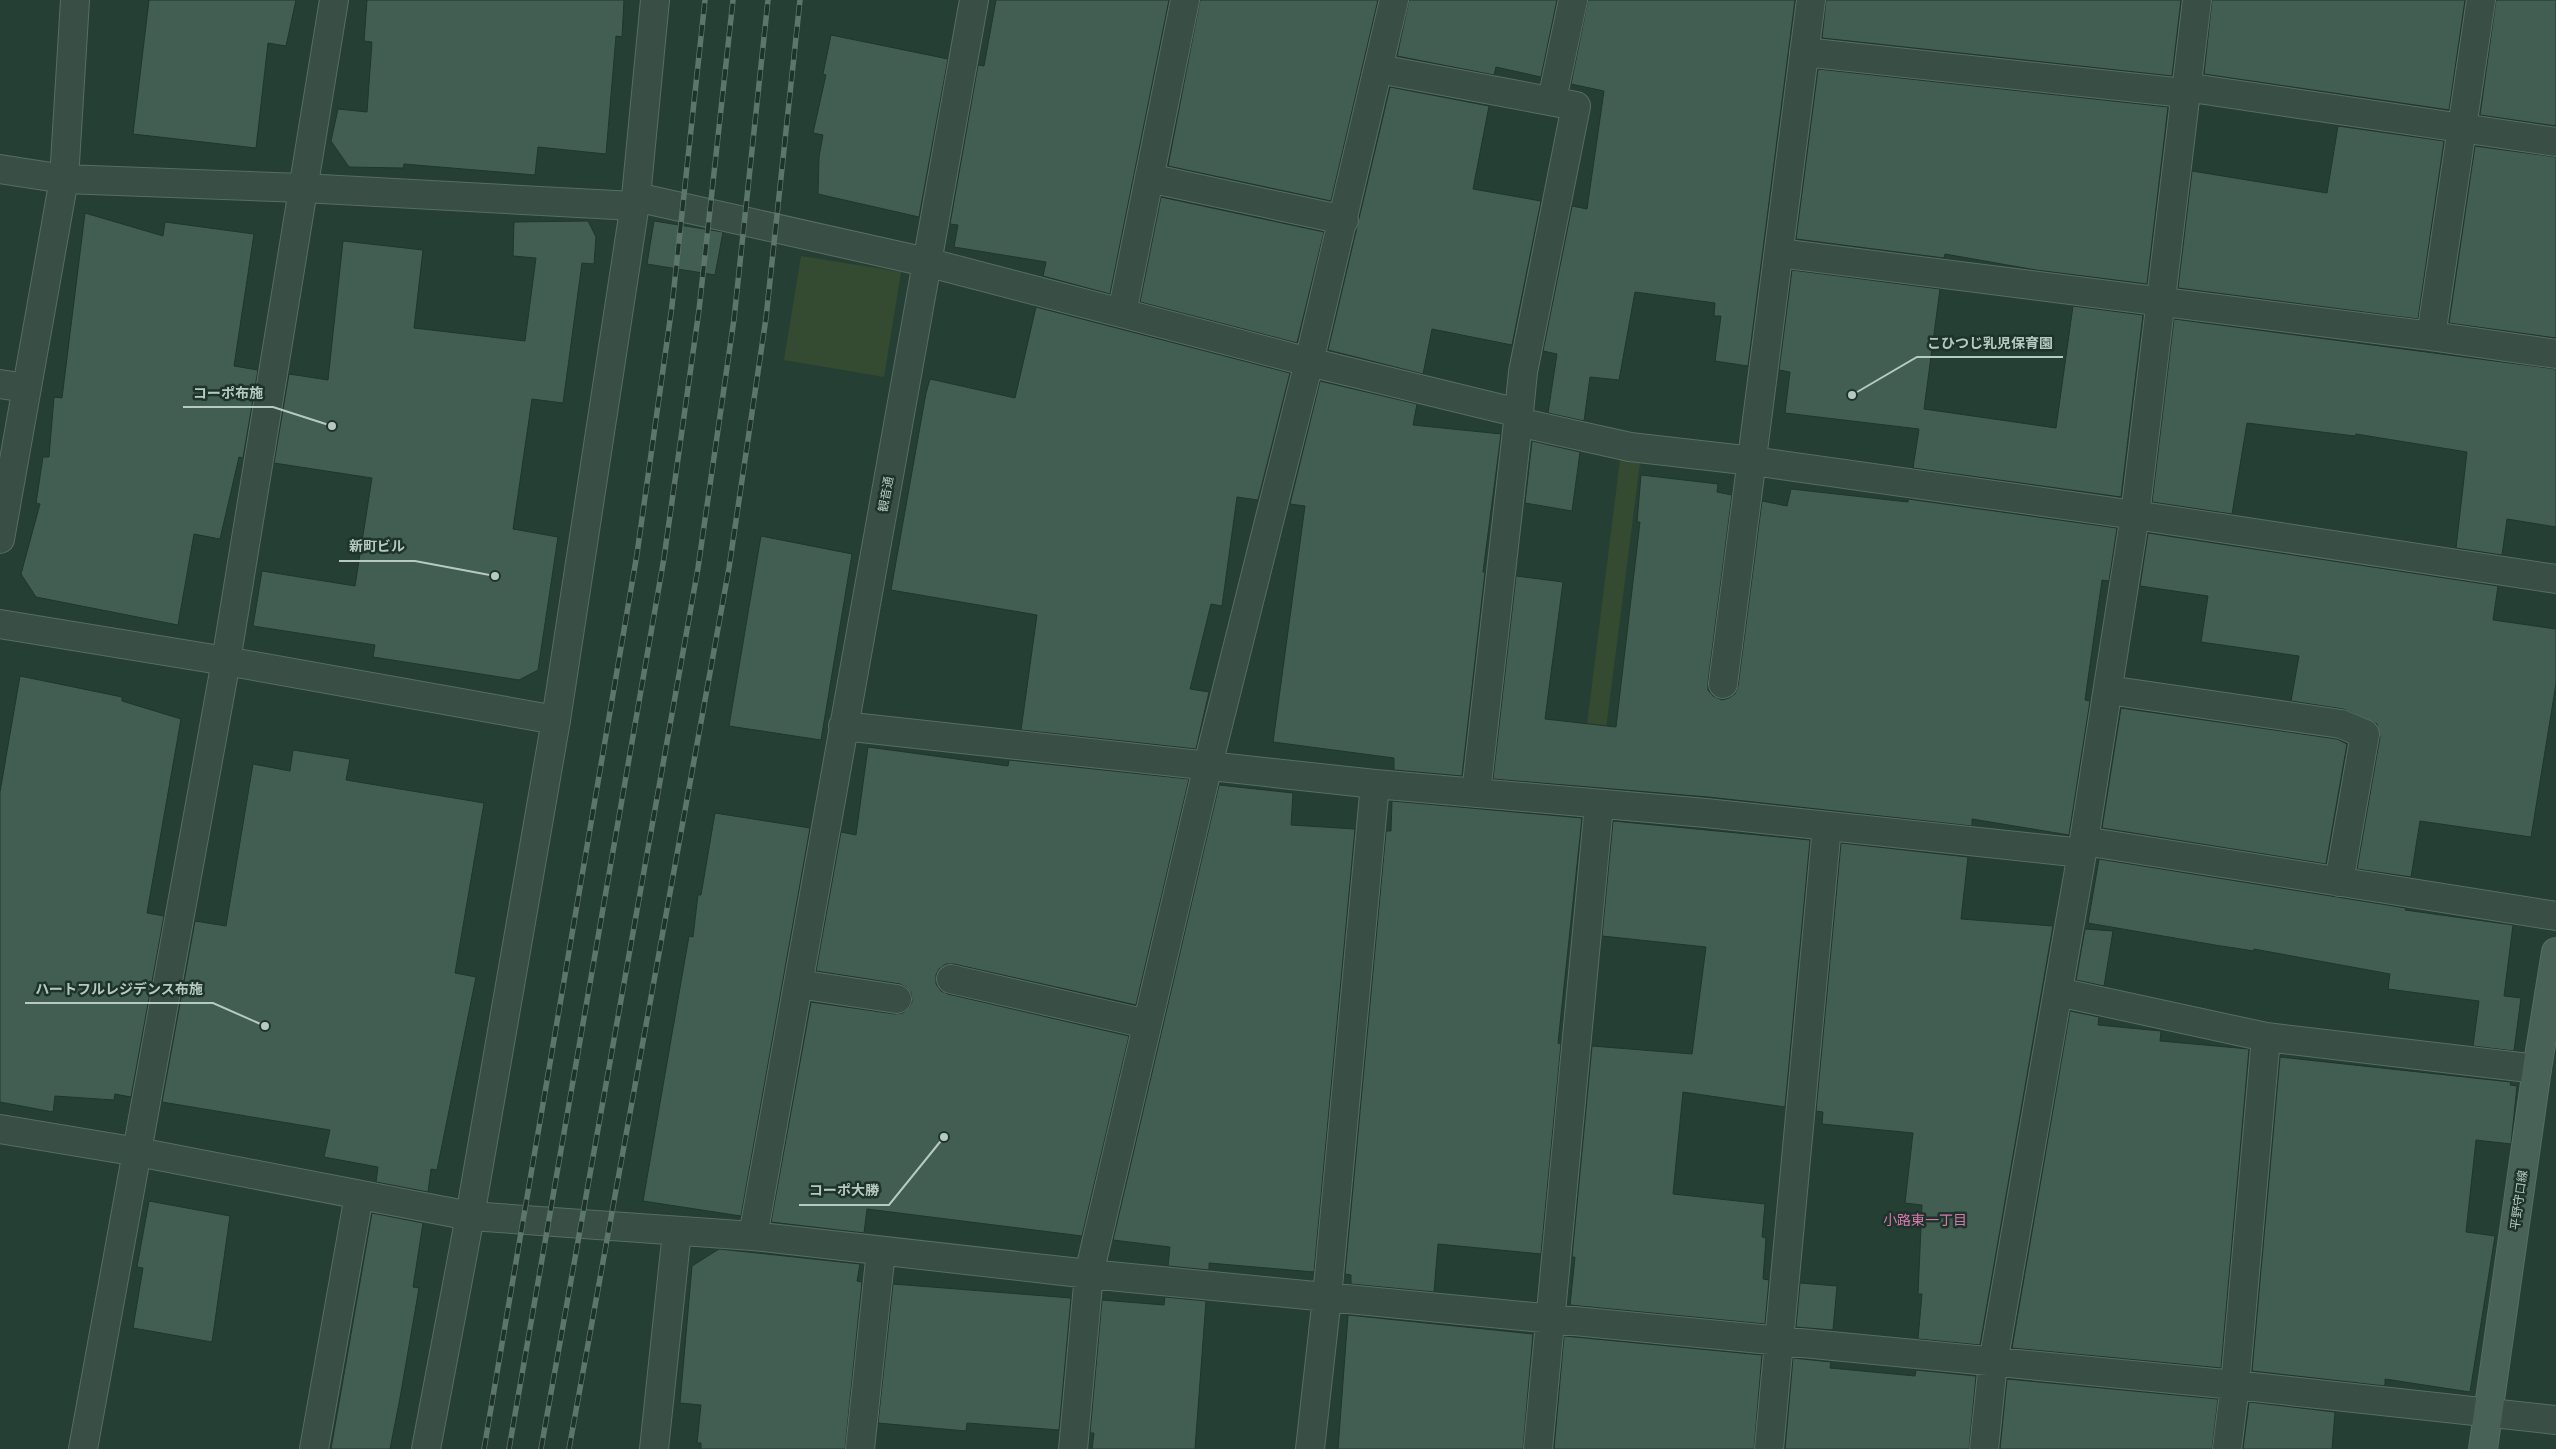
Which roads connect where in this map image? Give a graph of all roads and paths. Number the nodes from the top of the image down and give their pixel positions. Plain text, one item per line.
1 (75, 0) edge
2 (334, 0) edge
3 (655, 0) edge
4 (974, 0) edge
5 (1185, 0) edge
6 (1394, 0) edge
7 (1573, 0) edge
8 (1811, 0) edge
9 (2197, 0) edge
10 (2481, 0) edge
11 (1804, 52) junction
12 (1379, 69) junction
13 (2184, 90) junction
14 (1552, 100) junction
15 (2462, 128) junction
16 (2556, 142) edge
17 (0, 169) edge
18 (1150, 178) junction
19 (64, 179) junction
20 (303, 188) junction
21 (635, 202) junction
22 (1344, 220) junction
23 (1779, 253) junction
24 (926, 262) junction
25 (2161, 301) junction
26 (1122, 313) junction
27 (2431, 336) junction
28 (2556, 354) edge
29 (1309, 362) junction
30 (0, 384) edge
31 (27, 388) junction
32 (1518, 418) junction
33 (1753, 461) junction
34 (2135, 515) junction
35 (0, 539) edge
36 (2556, 579) edge
37 (0, 624) edge
38 (226, 661) junction
39 (1723, 684) dead end
40 (2108, 690) junction
41 (556, 720) junction
42 (843, 726) junction
43 (1208, 764) junction
44 (1375, 784) junction
45 (1476, 793) junction
46 (1599, 805) junction
47 (1827, 826) junction
48 (2083, 847) junction
49 (2339, 882) junction
50 (2556, 916) edge
51 (2556, 952) edge
52 (951, 979) dead end
53 (798, 984) junction
54 (2058, 992) junction
55 (2552, 996) edge
56 (897, 999) dead end
57 (1147, 1024) junction
58 (2266, 1037) junction
59 (2537, 1069) junction
60 (0, 1128) edge
61 (138, 1152) junction
62 (359, 1195) junction
63 (470, 1216) junction
64 (677, 1231) junction
65 (753, 1236) junction
66 (881, 1251) junction
67 (1089, 1274) junction
68 (1327, 1297) junction
69 (1550, 1320) junction
70 (1781, 1343) junction
71 (1993, 1363) junction
72 (2235, 1385) junction
73 (2488, 1412) junction
74 (2556, 1420) edge
75 (83, 1449) edge
76 (314, 1449) edge
77 (426, 1449) edge
78 (654, 1449) edge
79 (860, 1449) edge
80 (1073, 1449) edge
81 (1310, 1449) edge
82 (1538, 1449) edge
83 (1769, 1449) edge
84 (1984, 1449) edge
85 (2227, 1449) edge
86 (2484, 1449) edge

1 - 19 street
2 - 20 street
3 - 21 street
4 - 24 street, 観音通
5 - 18 street
6 - 12 street
7 - 14 street
8 - 11 street
9 - 13 street
10 - 15 street
11 - 13 street
11 - 23 street
12 - 14 street
12 - 22 street
13 - 15 street
13 - 25 street
14 - 32 street
15 - 16 street
15 - 27 street
17 - 19 street
18 - 22 street
18 - 26 street
19 - 20 street
19 - 31 street
20 - 21 street
20 - 38 street
21 - 24 street
21 - 41 street
22 - 29 street
23 - 25 street
23 - 33 street
24 - 26 street
24 - 42 street, 観音通
25 - 27 street
25 - 34 street
26 - 29 street
27 - 28 street
29 - 32 street
29 - 43 street
30 - 31 street
31 - 35 street
32 - 33 street
32 - 45 street
33 - 34 street
33 - 39 street
34 - 36 street
34 - 40 street
37 - 38 street
38 - 41 street
38 - 61 street
40 - 48 street
40 - 49 street
41 - 63 street
42 - 43 street
42 - 53 street, 観音通
43 - 44 street
43 - 57 street
44 - 45 street
44 - 68 street
45 - 46 street
46 - 47 street
46 - 69 street
47 - 48 street
47 - 70 street
48 - 49 street
48 - 54 street
49 - 50 street
51 - 55 main road, 平野守口線
52 - 57 street
53 - 56 street
53 - 65 street, 観音通
54 - 58 street
54 - 71 street
55 - 59 main road, 平野守口線
57 - 67 street
58 - 59 street
58 - 72 street
59 - 73 main road, 平野守口線
60 - 61 street
61 - 62 street
61 - 75 street
62 - 63 street
62 - 76 street
63 - 64 street
63 - 77 street
64 - 65 street
64 - 78 street
65 - 66 street
66 - 67 street
66 - 79 street
67 - 68 street
67 - 80 street
68 - 69 street
68 - 81 street
69 - 70 street
69 - 82 street
70 - 71 street
70 - 83 street
71 - 72 street
71 - 84 street
72 - 73 street
72 - 85 street
73 - 74 street
73 - 86 main road, 平野守口線

